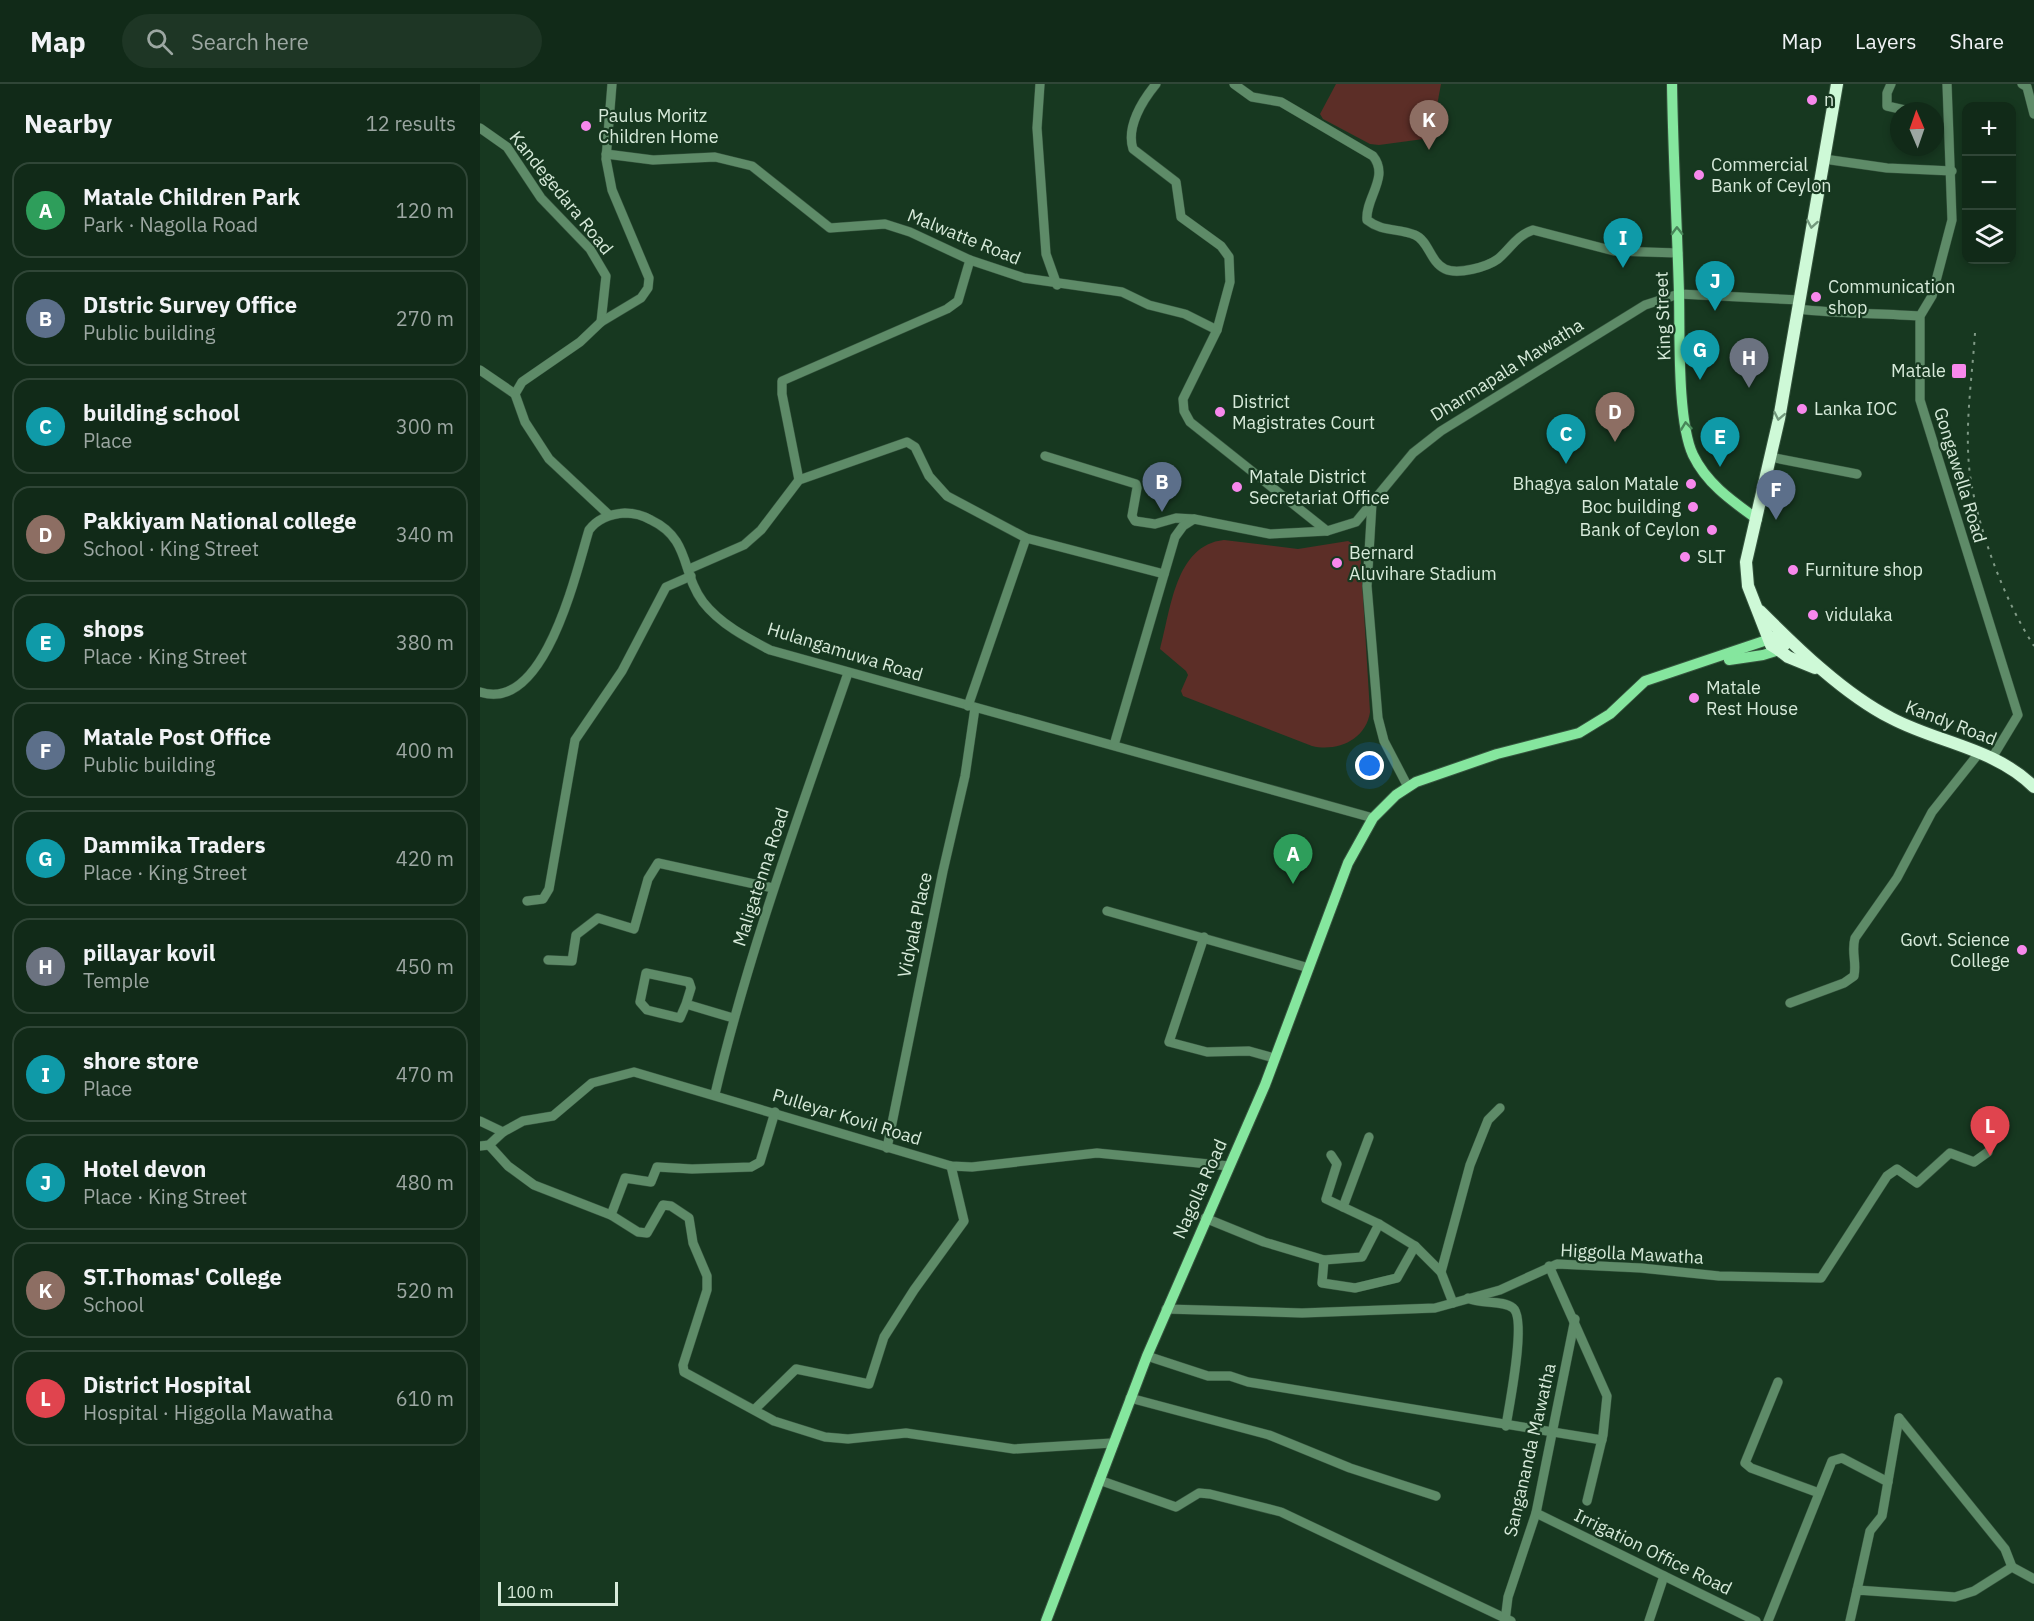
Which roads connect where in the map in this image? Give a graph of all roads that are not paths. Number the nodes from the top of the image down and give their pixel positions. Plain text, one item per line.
1 (612, 84) edge
2 (1040, 84) edge
3 (1156, 84) edge
4 (1234, 84) edge
5 (1672, 84) edge
6 (1838, 84) edge
7 (1891, 84) edge
8 (1947, 84) edge
9 (2022, 84) edge
10 (1890, 107) edge
11 (2034, 114) edge
12 (1944, 116) edge
13 (1947, 117) junction
14 (480, 128) edge
15 (606, 154) junction
16 (1824, 159) junction
17 (1952, 171) junction
18 (1678, 253) junction
19 (970, 260) junction
20 (1058, 285) junction
21 (1679, 294) junction
22 (1799, 304) junction
23 (1920, 316) junction
24 (601, 322) junction
25 (1217, 330) junction
26 (480, 370) edge
27 (515, 394) junction
28 (1045, 456) dead end
29 (1770, 457) junction
30 (1857, 474) dead end
31 (799, 480) junction
32 (1372, 501) junction
33 (609, 515) junction
34 (1194, 519) junction
35 (1757, 519) junction
36 (1327, 531) junction
37 (1026, 538) junction
38 (690, 572) junction
39 (1164, 574) junction
40 (1759, 610) junction
41 (1784, 637) junction
42 (1770, 639) junction
43 (1779, 650) junction
44 (1701, 662) junction
45 (1825, 671) junction
46 (848, 673) junction
47 (480, 692) edge
48 (971, 707) junction
49 (1114, 745) junction
50 (1979, 753) junction
51 (1992, 758) junction
52 (1408, 787) junction
53 (2034, 787) edge
54 (1372, 818) junction
55 (773, 888) junction
56 (527, 901) dead end
57 (1107, 911) dead end
58 (1204, 937) junction
59 (548, 960) dead end
60 (1309, 968) junction
61 (1790, 1003) dead end
62 (687, 1004) junction
63 (733, 1018) junction
64 (1274, 1058) junction
65 (715, 1094) junction
66 (1500, 1108) dead end
67 (775, 1112) junction
68 (480, 1121) edge
69 (503, 1132) junction
70 (1370, 1137) dead end
71 (485, 1146) edge
72 (887, 1148) junction
73 (1988, 1152) dead end
74 (1331, 1155) dead end
75 (951, 1166) junction
76 (1229, 1166) junction
77 (1342, 1207) junction
78 (610, 1215) junction
79 (1205, 1218) junction
80 (1379, 1224) junction
81 (1415, 1246) junction
82 (1324, 1260) junction
83 (1549, 1266) junction
84 (1441, 1272) junction
85 (1468, 1298) junction
86 (1453, 1303) junction
87 (1167, 1309) junction
88 (1575, 1319) junction
89 (1147, 1356) junction
90 (1778, 1382) dead end
91 (1130, 1398) junction
92 (755, 1409) junction
93 (1506, 1426) junction
94 (1552, 1434) junction
95 (1602, 1440) junction
96 (1112, 1443) junction
97 (1099, 1480) junction
98 (1888, 1482) junction
99 (1819, 1493) junction
100 (1437, 1496) dead end
101 (1587, 1501) dead end
102 (1536, 1512) junction
103 (2012, 1567) junction
104 (1664, 1576) junction
105 (2034, 1579) edge
106 (1857, 1590) junction
107 (1739, 1617) edge
108 (1046, 1621) edge
109 (1507, 1621) edge
110 (1648, 1621) edge
111 (1756, 1621) edge
112 (1768, 1621) edge
113 (1850, 1621) edge

1 - 15 street
2 - 20 street
3 - 25 street
4 - 18 street
18 -> 5 main road, King Street
6 - 16 highway, Kandy Road
7 - 10 street
8 - 13 street, Gongawella Road
9 - 11 street
12 - 13 street
13 - 17 street, Gongawella Road
14 - 24 street, Kandegedara Road
15 - 19 street, Malwatte Road
15 - 24 street
16 - 17 street
16 -> 22 highway, Kandy Road
17 - 23 street, Gongawella Road
18 - 21 main road, King Street
19 - 20 street, Malwatte Road
19 - 31 street
20 - 25 street, Malwatte Road
21 - 22 street
21 - 32 street, Dharmapala Mawatha
35 -> 21 main road, King Street
22 - 23 street
22 -> 29 highway, Kandy Road
23 - 51 street, Gongawella Road
24 - 27 street
25 - 36 street
26 - 27 street
27 - 33 street
28 - 34 street, Dharmapala Mawatha
29 - 30 street
29 - 35 highway, Kandy Road
31 - 37 street
31 - 38 street
32 - 36 street, Dharmapala Mawatha
32 - 52 street
33 - 38 street, Hulangamuwa Road
33 - 47 street
34 - 36 street, Dharmapala Mawatha
34 - 39 street
35 - 40 highway, Kandy Road
37 - 39 street
37 - 48 street, Vidyala Place
38 - 46 street, Hulangamuwa Road
38 - 56 street
39 - 49 street
40 - 41 highway, Kandy Road
40 - 42 highway, Kandy Road
41 - 42 highway
41 - 43 highway
41 - 45 highway, Kandy Road
42 - 43 highway
42 - 44 main road
43 - 44 main road
43 - 45 highway, Kandy Road
44 - 52 main road, Nagolla Road
45 - 50 highway, Kandy Road
46 - 48 street, Hulangamuwa Road
46 - 55 street, Maligatenna Road
48 - 49 street, Hulangamuwa Road
48 - 72 street, Vidyala Place
49 - 54 street, Hulangamuwa Road
50 - 51 highway, Kandy Road
50 - 61 street
51 - 53 highway, Kandy Road
52 - 54 main road, Nagolla Road
54 - 60 main road, Nagolla Road
55 - 59 street
55 - 63 street, Maligatenna Road
57 - 58 street
58 - 60 street
58 - 64 street
60 - 64 main road, Nagolla Road
62 - 62 street
62 - 63 street
63 - 65 street, Maligatenna Road
64 - 76 main road, Nagolla Road
65 - 67 street, Pulleyar Kovil Road
65 - 69 street, Pulleyar Kovil Road
66 - 84 street
67 - 72 street, Pulleyar Kovil Road
67 - 78 street
68 - 69 street
69 - 71 street, Pulleyar Kovil Road
70 - 77 street
71 - 78 street
72 - 75 street, Pulleyar Kovil Road
73 - 83 street, Higgolla Mawatha
74 - 77 street
75 - 76 street, Pulleyar Kovil Road
75 - 92 street
76 - 79 main road, Nagolla Road
77 - 80 street
78 - 92 street
79 - 82 street
79 - 87 main road, Nagolla Road
80 - 81 street
80 - 82 street
81 - 82 street
81 - 84 street
83 - 85 street, Higgolla Mawatha
83 - 88 street
84 - 86 street
85 - 86 street, Higgolla Mawatha
85 - 93 street
86 - 87 street, Higgolla Mawatha
87 - 89 main road, Nagolla Road
88 - 94 street, Sangananda Mawatha
88 - 95 street
89 - 91 main road, Nagolla Road
89 - 93 street
90 - 99 street
91 - 96 main road, Nagolla Road
91 - 100 street
92 - 96 street
93 - 94 street
94 - 95 street
94 - 102 street, Sangananda Mawatha
95 - 101 street
96 - 97 main road, Nagolla Road
97 - 108 main road, Nagolla Road
97 - 109 street
98 - 99 street
98 - 103 street
98 - 106 street
99 - 112 street
102 - 104 street, Irrigation Office Road
102 - 109 street, Sangananda Mawatha
103 - 105 street
103 - 106 street
104 - 107 street, Irrigation Office Road
104 - 110 street
106 - 113 street
107 - 111 street, Irrigation Office Road

